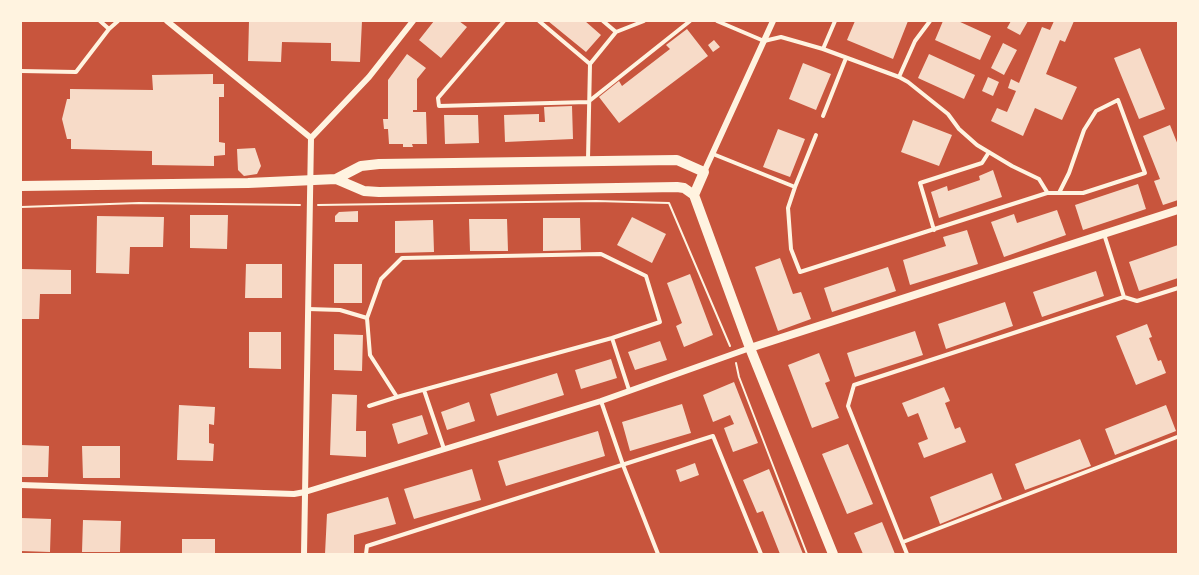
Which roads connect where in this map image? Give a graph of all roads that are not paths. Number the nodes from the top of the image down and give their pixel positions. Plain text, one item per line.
1 (100, 21) edge
2 (118, 21) edge
3 (167, 21) edge
4 (413, 21) edge
5 (504, 21) edge
6 (539, 21) edge
7 (603, 21) edge
8 (644, 21) edge
9 (690, 21) edge
10 (717, 21) edge
11 (772, 21) edge
12 (835, 21) edge
13 (930, 21) edge
14 (110, 29) junction
15 (616, 32) junction
16 (764, 41) junction
17 (822, 49) junction
18 (846, 58) junction
19 (590, 64) junction
20 (21, 71) edge
21 (899, 77) junction
22 (588, 102) junction
23 (823, 116) dead end
24 (816, 135) dead end
25 (311, 138) junction
26 (989, 152) junction
27 (713, 154) junction
28 (588, 160) junction
29 (704, 172) junction
30 (336, 179) junction
31 (311, 180) junction
32 (21, 186) edge
33 (795, 187) junction
34 (1047, 193) junction
35 (1059, 193) junction
36 (694, 195) junction
37 (1178, 210) edge
38 (934, 230) junction
39 (1104, 234) junction
40 (1178, 288) edge
41 (1124, 297) junction
42 (308, 309) junction
43 (367, 318) junction
44 (612, 338) junction
45 (750, 348) junction
46 (424, 390) junction
47 (630, 390) junction
48 (397, 397) junction
49 (601, 401) junction
50 (369, 406) dead end
51 (1177, 437) edge
52 (444, 449) junction
53 (623, 465) junction
54 (21, 485) edge
55 (305, 492) junction
56 (903, 542) junction
57 (657, 553) edge
58 (304, 554) edge
59 (366, 554) edge
60 (651, 554) edge
61 (761, 554) edge
62 (833, 554) edge
63 (908, 554) edge

1 - 14 lane
2 - 14 lane
3 - 25 street
4 - 25 street
5 - 22 lane
6 - 19 lane
7 - 15 lane
8 - 15 lane
9 - 22 lane
10 - 16 lane
11 - 16 street
12 - 17 lane
13 - 21 lane
14 - 20 lane
15 - 19 lane
16 - 17 lane
16 - 27 street
17 - 18 lane
18 - 21 lane
18 - 23 lane
19 - 22 lane
21 - 26 lane
22 - 28 lane
24 - 33 lane
25 - 31 street
26 - 34 lane
26 - 38 lane
27 - 29 street
27 - 33 lane
28 - 29 main road
28 - 30 main road
29 - 36 main road
30 - 31 main road
30 - 36 main road
31 - 32 main road
31 - 42 street
33 - 38 lane
34 - 35 lane
34 - 38 lane
35 - 35 lane
36 - 45 main road
37 - 39 street
39 - 41 lane
39 - 45 street
40 - 41 lane
41 - 56 lane
42 - 43 lane
42 - 55 street
43 - 44 lane
43 - 48 lane
44 - 46 lane
44 - 47 lane
45 - 47 street
45 - 62 main road
46 - 48 lane
46 - 52 lane
47 - 49 street
48 - 50 lane
49 - 52 street
49 - 53 lane
51 - 56 lane
52 - 55 street
53 - 57 lane
53 - 59 lane
53 - 61 lane
54 - 55 street
55 - 58 street
56 - 63 lane
57 - 60 lane

